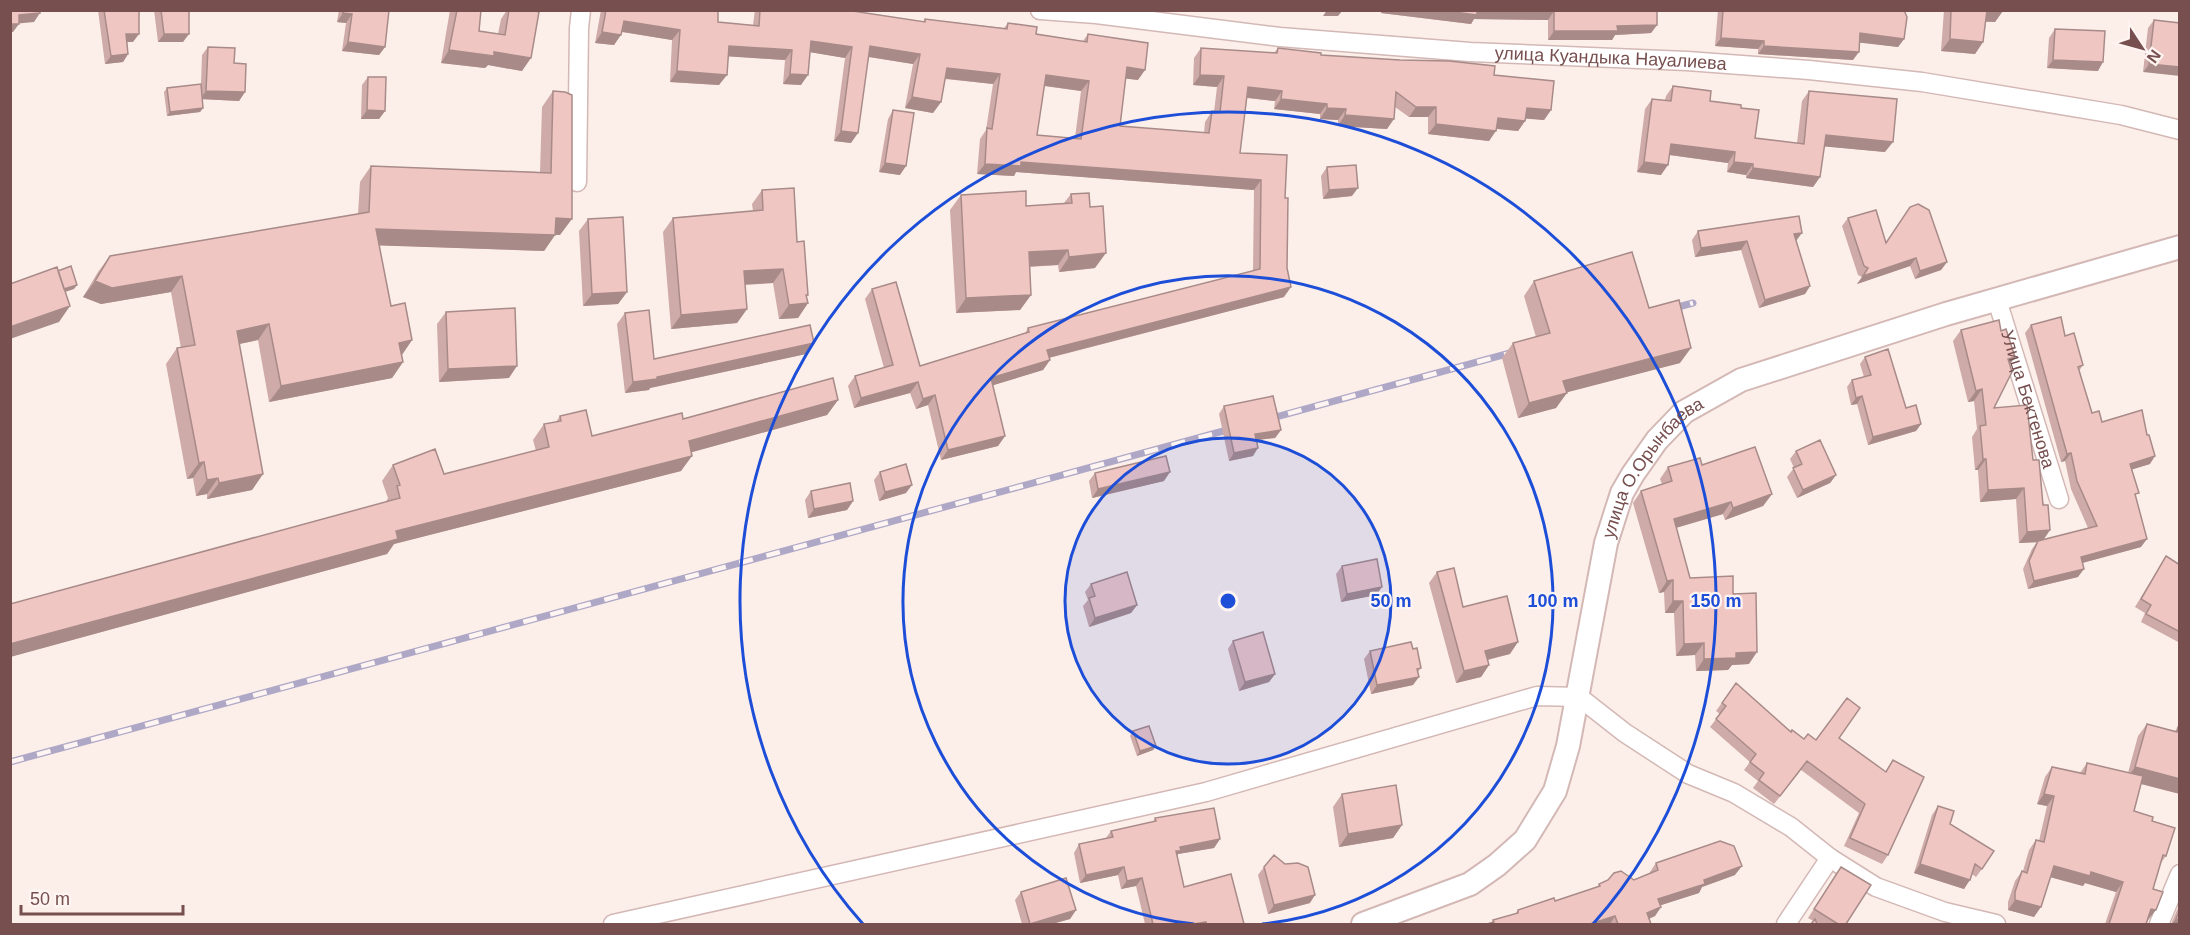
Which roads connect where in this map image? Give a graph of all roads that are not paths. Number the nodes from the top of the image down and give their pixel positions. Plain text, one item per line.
1 (581, 10) edge
2 (1040, 10) edge
3 (2180, 130) edge
4 (577, 182) dead end
5 (2180, 247) edge
6 (1996, 300) junction
7 (2059, 499) dead end
8 (1579, 697) junction
9 (1830, 858) junction
10 (2180, 874) edge
11 (613, 924) edge
12 (1364, 924) edge
13 (1786, 924) edge
14 (1996, 924) edge
15 (2159, 924) edge

1 - 4 street
2 - 3 street, улица Куандыка Науалиева
5 - 6 street, улица О.Орынбаева
6 - 7 street, Улица Бектенова
6 - 8 street, улица О.Орынбаева
8 - 9 street
8 - 11 street
8 - 12 street, улица О.Орынбаева
9 - 13 street
9 - 14 street
10 - 15 street

